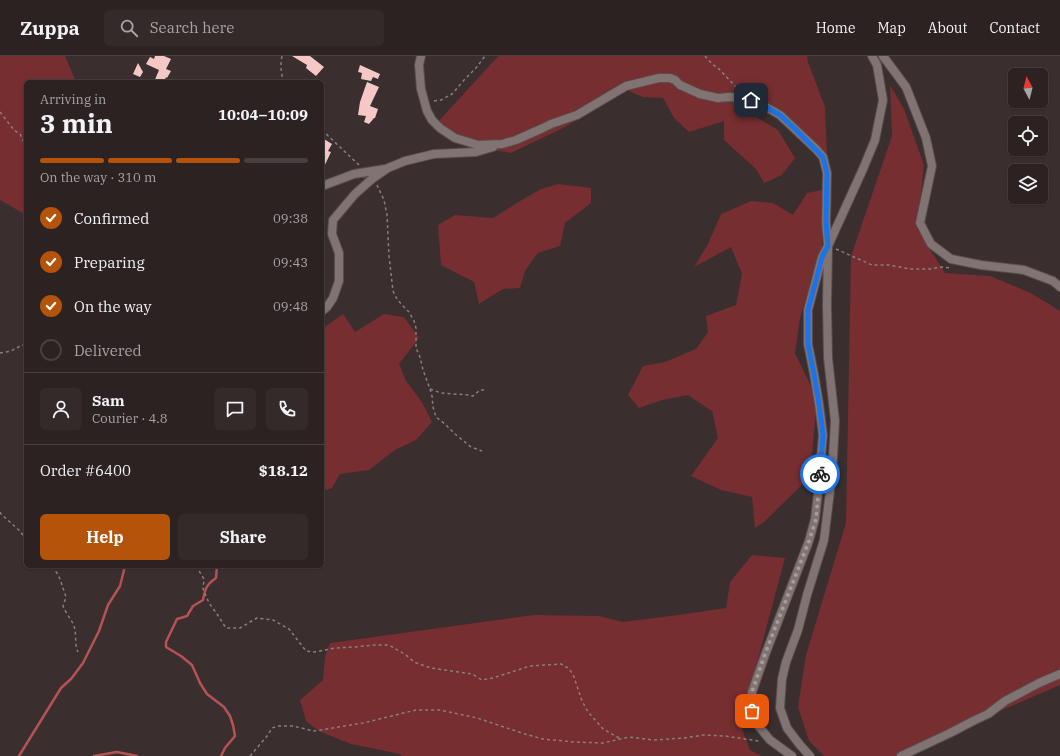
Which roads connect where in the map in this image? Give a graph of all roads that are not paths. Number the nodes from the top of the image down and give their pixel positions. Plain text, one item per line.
1 (421, 56) edge
2 (872, 56) edge
3 (883, 56) edge
4 (502, 144) junction
5 (370, 176) junction
6 (324, 185) edge
7 (828, 246) junction
8 (1060, 287) edge
9 (324, 309) edge
10 (1060, 674) edge
11 (792, 756) edge
12 (810, 756) edge
13 (901, 756) edge

1 - 4 street
2 - 7 street
3 - 8 street
4 - 5 street
4 - 7 street
5 - 6 street
5 - 9 street
7 - 11 street
7 - 12 street
10 - 13 street

